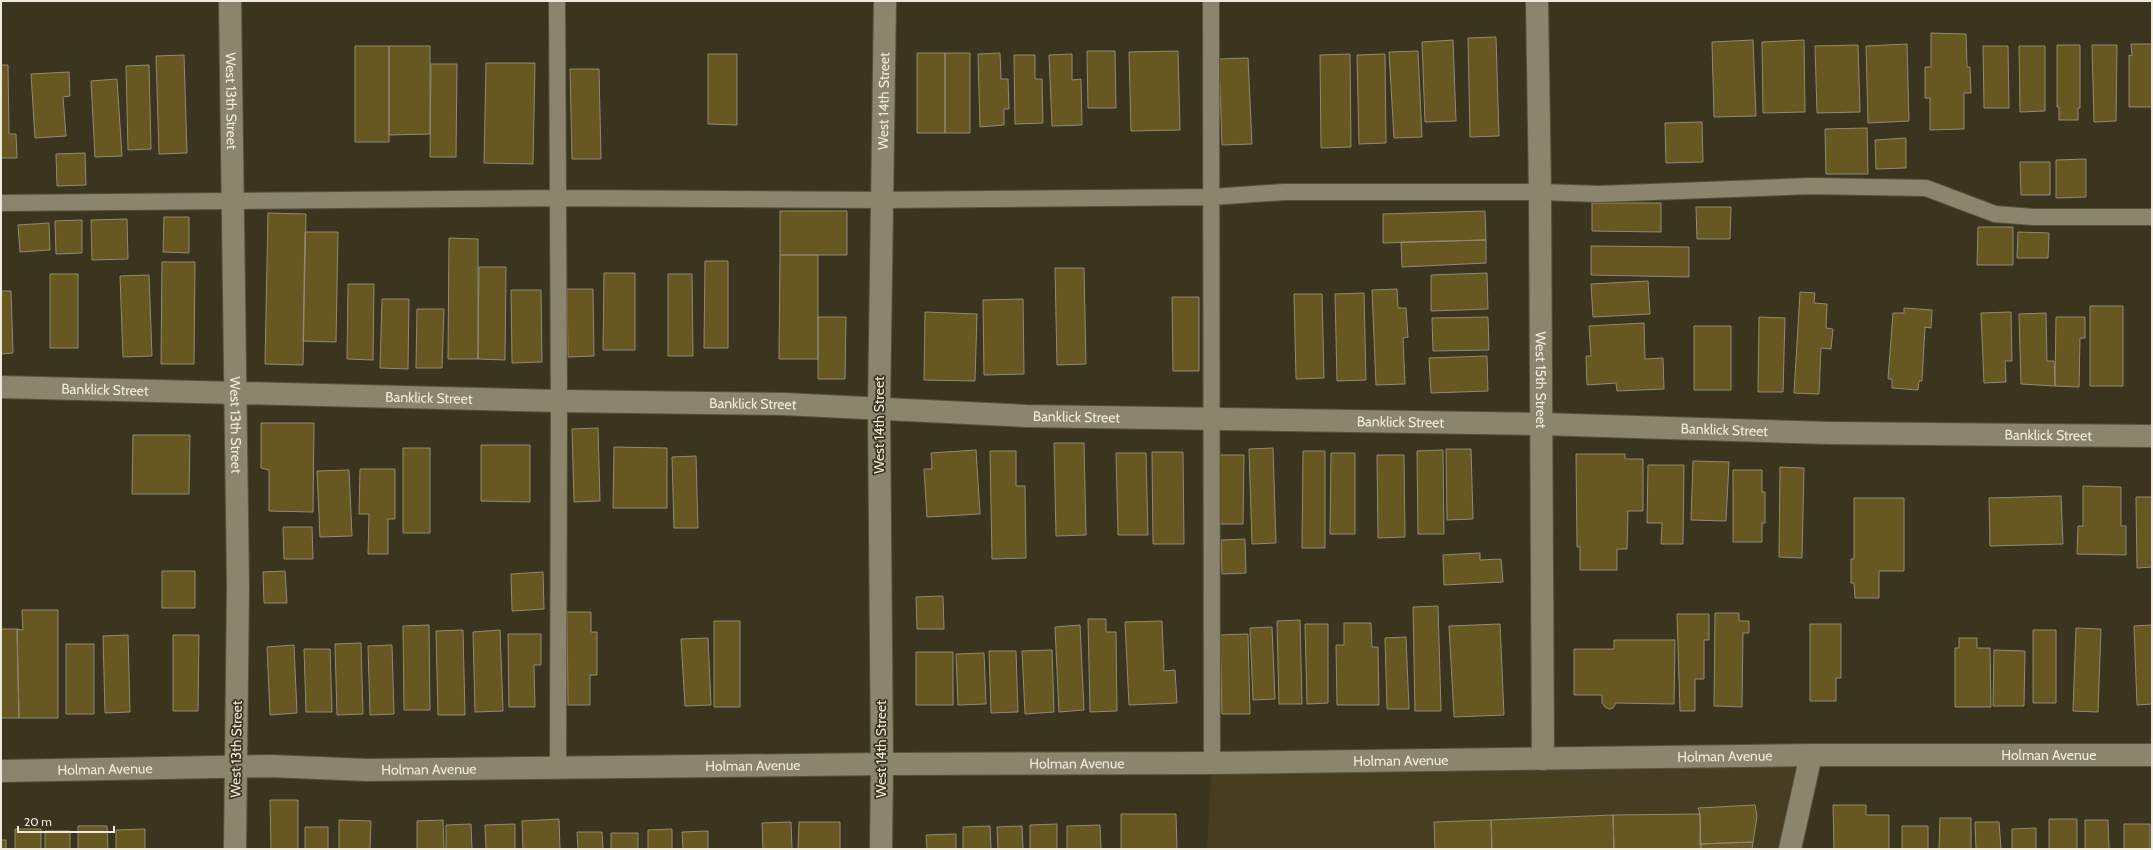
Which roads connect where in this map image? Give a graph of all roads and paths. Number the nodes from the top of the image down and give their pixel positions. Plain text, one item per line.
1 (230, 1) edge
2 (557, 1) edge
3 (885, 1) edge
4 (1211, 1) edge
5 (1537, 1) edge
6 (1540, 192) junction
7 (1212, 197) junction
8 (558, 198) junction
9 (232, 200) junction
10 (882, 200) junction
11 (1, 203) edge
12 (2152, 217) edge
13 (1, 387) edge
14 (234, 392) junction
15 (559, 401) junction
16 (879, 409) junction
17 (1211, 417) junction
18 (1541, 424) junction
19 (2152, 436) edge
20 (1811, 755) junction
21 (2152, 755) edge
22 (1543, 758) junction
23 (882, 764) junction
24 (1212, 764) junction
25 (236, 767) junction
26 (558, 768) junction
27 (1, 771) edge
28 (235, 849) edge
29 (881, 849) edge
30 (1790, 849) edge

1 - 9 street, West 13th Street
2 - 8 lane
3 - 10 street, West 14th Street
4 - 7 lane
5 - 6 street, West 15th Street
6 - 7 lane
6 - 12 lane
6 - 18 street, West 15th Street
7 - 10 lane
7 - 17 lane
8 - 9 lane
8 - 10 lane
8 - 15 lane
9 - 11 lane
9 - 14 street, West 13th Street
10 - 16 street, West 14th Street
13 - 14 street, Banklick Street
14 - 15 street, Banklick Street
14 - 25 street, West 13th Street
15 - 16 street, Banklick Street
15 - 26 lane
16 - 17 street, Banklick Street
16 - 23 street, West 14th Street
17 - 18 street, Banklick Street
17 - 24 lane
18 - 19 street, Banklick Street
18 - 22 street, West 15th Street
20 - 21 street, Holman Avenue
20 - 22 street, Holman Avenue
20 - 30 street
22 - 24 street, Holman Avenue
23 - 24 street, Holman Avenue
23 - 26 street, Holman Avenue
23 - 29 street, West 14th Street
25 - 26 street, Holman Avenue
25 - 27 street, Holman Avenue
25 - 28 street, West 13th Street

